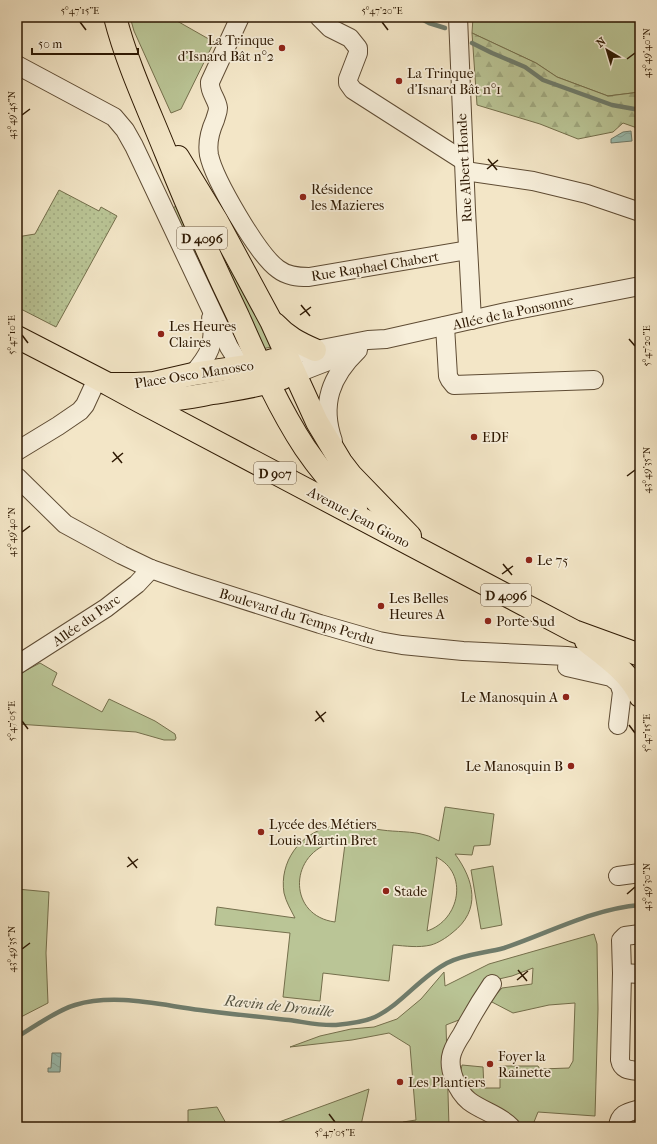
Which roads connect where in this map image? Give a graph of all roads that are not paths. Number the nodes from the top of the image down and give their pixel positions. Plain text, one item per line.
1 (115, 17) edge
2 (240, 17) edge
3 (319, 17) edge
4 (458, 17) edge
5 (17, 65) edge
6 (149, 110) junction
7 (464, 166) junction
8 (640, 212) edge
9 (468, 250) junction
10 (640, 286) edge
11 (208, 302) junction
12 (472, 320) junction
13 (271, 321) junction
14 (445, 326) junction
15 (17, 337) edge
16 (386, 339) junction
17 (315, 350) junction
18 (358, 350) junction
19 (272, 370) junction
20 (193, 374) junction
21 (594, 380) dead end
22 (103, 381) junction
23 (148, 398) junction
24 (17, 451) edge
25 (341, 462) junction
26 (17, 476) edge
27 (377, 526) junction
28 (407, 533) junction
29 (439, 559) junction
30 (151, 569) junction
31 (574, 631) junction
32 (640, 655) edge
33 (610, 661) junction
34 (567, 664) dead end
35 (17, 665) edge
36 (640, 696) edge
37 (618, 725) dead end
38 (640, 873) edge
39 (618, 876) dead end
40 (640, 934) edge
41 (622, 973) junction
42 (640, 974) edge
43 (492, 984) dead end
44 (640, 1071) edge
45 (640, 1109) edge
46 (511, 1127) edge
47 (618, 1127) edge

1 - 6 main road, D 4096
2 - 9 street, Rue Raphael Chabert
3 - 7 street
4 - 7 street, Rue Albert Honde
5 - 11 street
6 - 13 main road, D 4096
6 - 19 main road, D 4096
7 - 8 street
7 - 9 street, Rue Albert Honde
9 - 12 street, Rue Albert Honde
10 - 12 street, Allée de la Ponsonne
11 - 19 street
11 - 20 street
12 - 14 street, Allée de la Ponsonne
13 - 17 main road
13 - 19 main road, D 4096
14 - 16 street, Allée de la Ponsonne
14 - 21 street
15 - 22 main road
16 - 17 street, Allée de la Ponsonne
16 - 18 street, Allée de la Ponsonne
17 - 19 street, Allée de la Ponsonne
18 - 19 street, Allée de la Ponsonne
18 - 25 street
19 - 20 main road, Place Osco Manosco
19 - 23 main road, Place Osco Manosco
19 - 25 main road, D 4096
19 - 27 main road, Place Osco Manosco / D 4096
19 - 28 main road
20 - 23 main road, Place Osco Manosco
22 - 23 main road, Place Osco Manosco
22 - 24 street
23 - 27 main road, Avenue Jean Giono / D 907
25 - 28 main road, D 4096
26 - 30 street, Boulevard du Temps Perdu
27 - 29 main road, Avenue Jean Giono / D 4096
28 - 29 main road, D 4096
29 - 31 main road, Avenue Jean Giono / D 4096
30 - 33 street, Boulevard du Temps Perdu
30 - 35 street, Allée du Parc
31 - 32 main road, Avenue Jean Giono / D 4096
31 - 33 main road, Avenue Jean Giono / D 4096
33 - 36 main road, Avenue Jean Giono / D 4096
34 - 37 street
38 - 39 street
40 - 41 street
41 - 42 street
41 - 44 street
43 - 46 street
45 - 47 street

